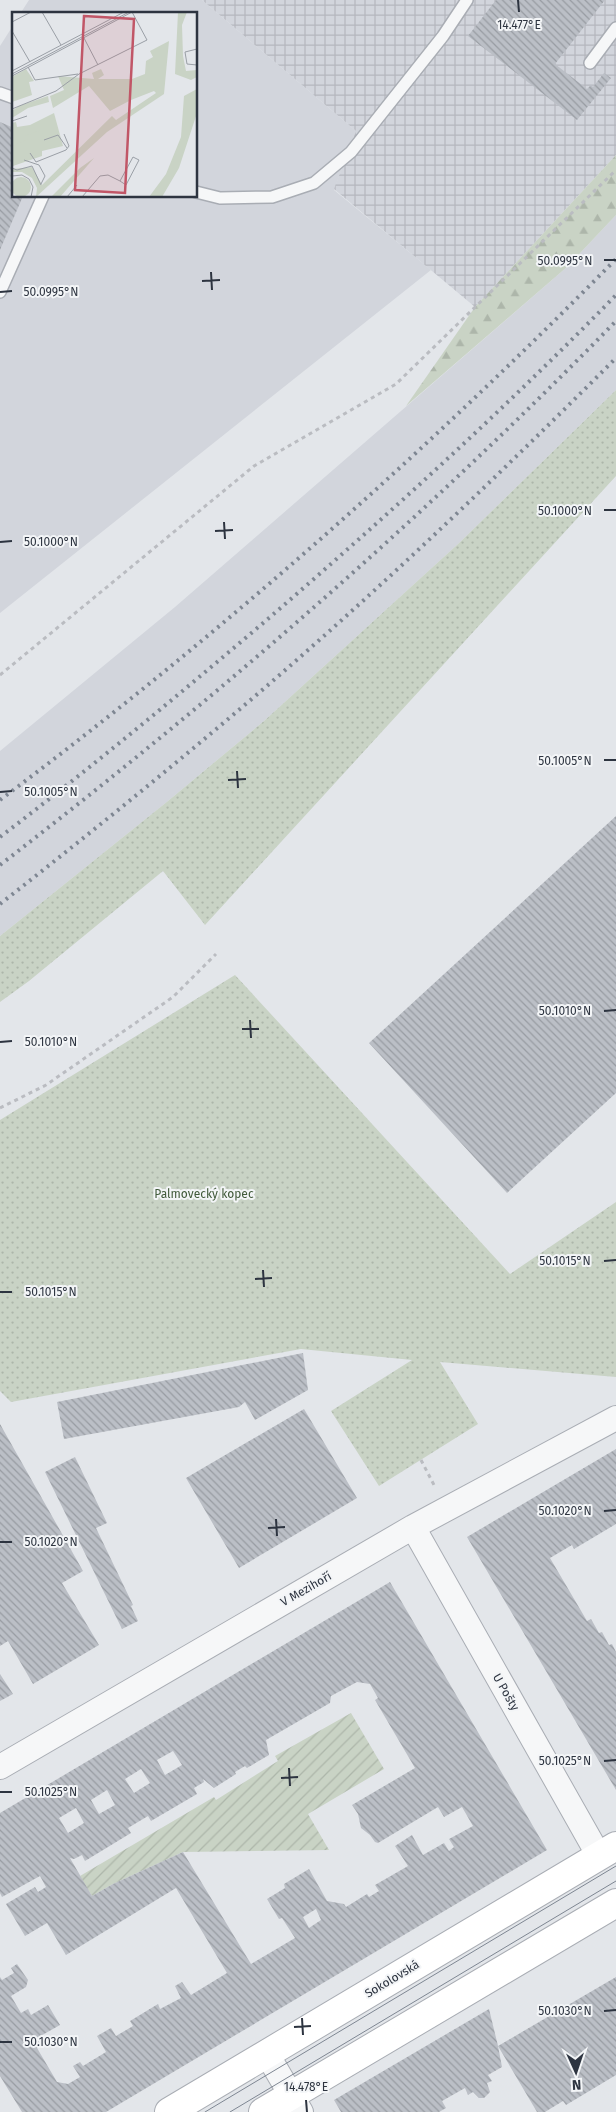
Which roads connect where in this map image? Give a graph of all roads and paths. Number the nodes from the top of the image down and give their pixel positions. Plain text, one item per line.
1 (467, 0) edge
2 (616, 28) edge
3 (590, 63) dead end
4 (0, 93) edge
5 (12, 97) edge
6 (616, 170) edge
7 (198, 192) edge
8 (42, 198) edge
9 (0, 292) edge
10 (0, 675) edge
11 (216, 954) dead end
12 (0, 1108) edge
13 (616, 1418) edge
14 (420, 1460) dead end
15 (438, 1491) dead end
16 (413, 1527) junction
17 (0, 1767) edge
18 (608, 1851) edge
19 (616, 1903) edge
20 (267, 2054) junction
21 (296, 2104) edge
22 (169, 2112) edge
23 (263, 2112) edge

1 - 7 lane
2 - 3 lane
4 - 5 lane
6 - 10 path
8 - 9 lane
11 - 12 path
13 - 16 street, V Mezihoří
14 - 15 path
16 - 17 street, V Mezihoří
16 - 18 street, U Pošty
18 - 20 main road, Sokolovská
19 - 21 main road
20 - 21 street
20 - 22 main road, Sokolovská
21 - 23 main road

